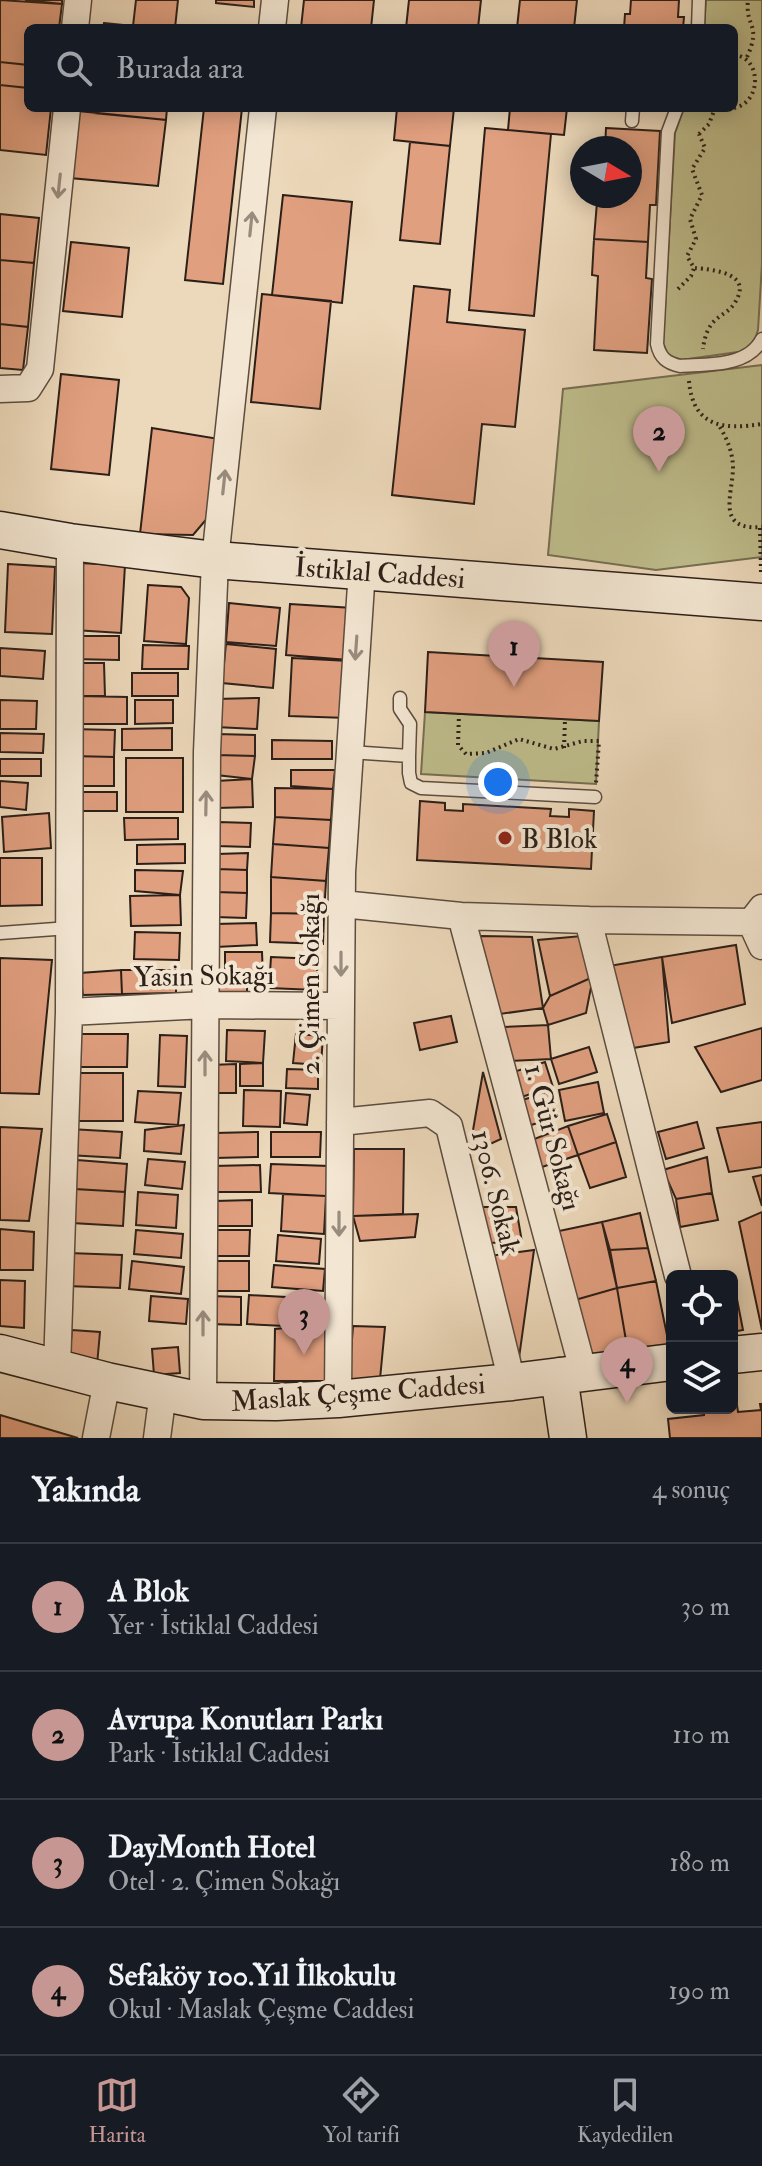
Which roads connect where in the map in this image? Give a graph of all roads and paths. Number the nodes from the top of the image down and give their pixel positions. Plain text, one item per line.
1 (78, 0) edge
2 (275, 0) edge
3 (699, 0) edge
4 (748, 0) edge
5 (75, 24) edge
6 (272, 24) edge
7 (698, 24) edge
8 (738, 56) edge
9 (747, 57) junction
10 (738, 107) edge
11 (67, 112) edge
12 (263, 112) edge
13 (676, 112) edge
14 (714, 112) edge
15 (694, 268) junction
16 (678, 288) dead end
17 (762, 339) edge
18 (704, 363) junction
19 (688, 366) junction
20 (0, 389) edge
21 (762, 424) edge
22 (720, 427) junction
23 (761, 528) edge
24 (0, 530) edge
25 (70, 542) junction
26 (215, 560) junction
27 (362, 570) junction
28 (762, 580) edge
29 (762, 602) edge
30 (400, 698) dead end
31 (459, 713) dead end
32 (565, 719) dead end
33 (564, 748) junction
34 (350, 752) junction
35 (409, 756) junction
36 (595, 797) joint
37 (342, 904) junction
38 (461, 916) junction
39 (588, 920) junction
40 (758, 925) edge
41 (69, 928) junction
42 (0, 933) edge
43 (205, 1005) junction
44 (341, 1006) junction
45 (69, 1012) junction
46 (340, 1122) junction
47 (676, 1270) edge
48 (762, 1352) edge
49 (0, 1353) edge
50 (738, 1354) edge
51 (666, 1363) edge
52 (57, 1368) junction
53 (572, 1375) junction
54 (107, 1381) junction
55 (512, 1382) junction
56 (163, 1392) junction
57 (338, 1399) junction
58 (203, 1401) junction
59 (96, 1438) edge
60 (157, 1438) edge
61 (568, 1438) edge

1 - 5 street
2 - 6 street
3 - 7 lane
4 - 9 path
8 - 9 path
9 - 10 path
11 -> 20 street
26 -> 12 street
13 - 19 lane
14 - 15 path
15 - 16 path
15 - 18 path
17 - 18 lane
18 - 19 lane
19 - 22 path
21 - 22 path
22 - 23 path
23 - 28 path
24 - 25 street, İstiklal Caddesi
25 - 26 street, İstiklal Caddesi
25 - 41 street
26 - 27 street, İstiklal Caddesi
43 -> 26 street
27 - 29 street, İstiklal Caddesi
27 -> 34 street, 2. Çimen Sokağı
30 - 35 lane
31 - 33 path
32 - 33 path
33 - 36 path
34 - 35 lane
34 - 37 street, 2. Çimen Sokağı
35 - 36 lane
37 - 38 street
37 -> 44 street, 2. Çimen Sokağı
38 - 39 street
38 - 53 street, 1. Gür Sokağı
39 - 40 street
39 - 47 street
41 - 42 lane
41 - 45 street
43 - 44 street, Yasin Sokağı
43 - 45 street, Yasin Sokağı
58 -> 43 street
44 - 46 street, 2. Çimen Sokağı
45 - 52 street
46 - 55 street, 1306. Sokak
46 -> 57 street, 2. Çimen Sokağı
48 - 50 street
49 - 52 street, Maslak Çeşme Caddesi
51 - 53 street, Maslak Çeşme Caddesi
52 - 54 street, Maslak Çeşme Caddesi
53 - 55 street, Maslak Çeşme Caddesi
53 - 61 street
54 - 56 street, Maslak Çeşme Caddesi
54 - 59 street
55 - 57 street, Maslak Çeşme Caddesi
56 - 58 street, Maslak Çeşme Caddesi
56 - 60 street
57 - 58 street, Maslak Çeşme Caddesi

